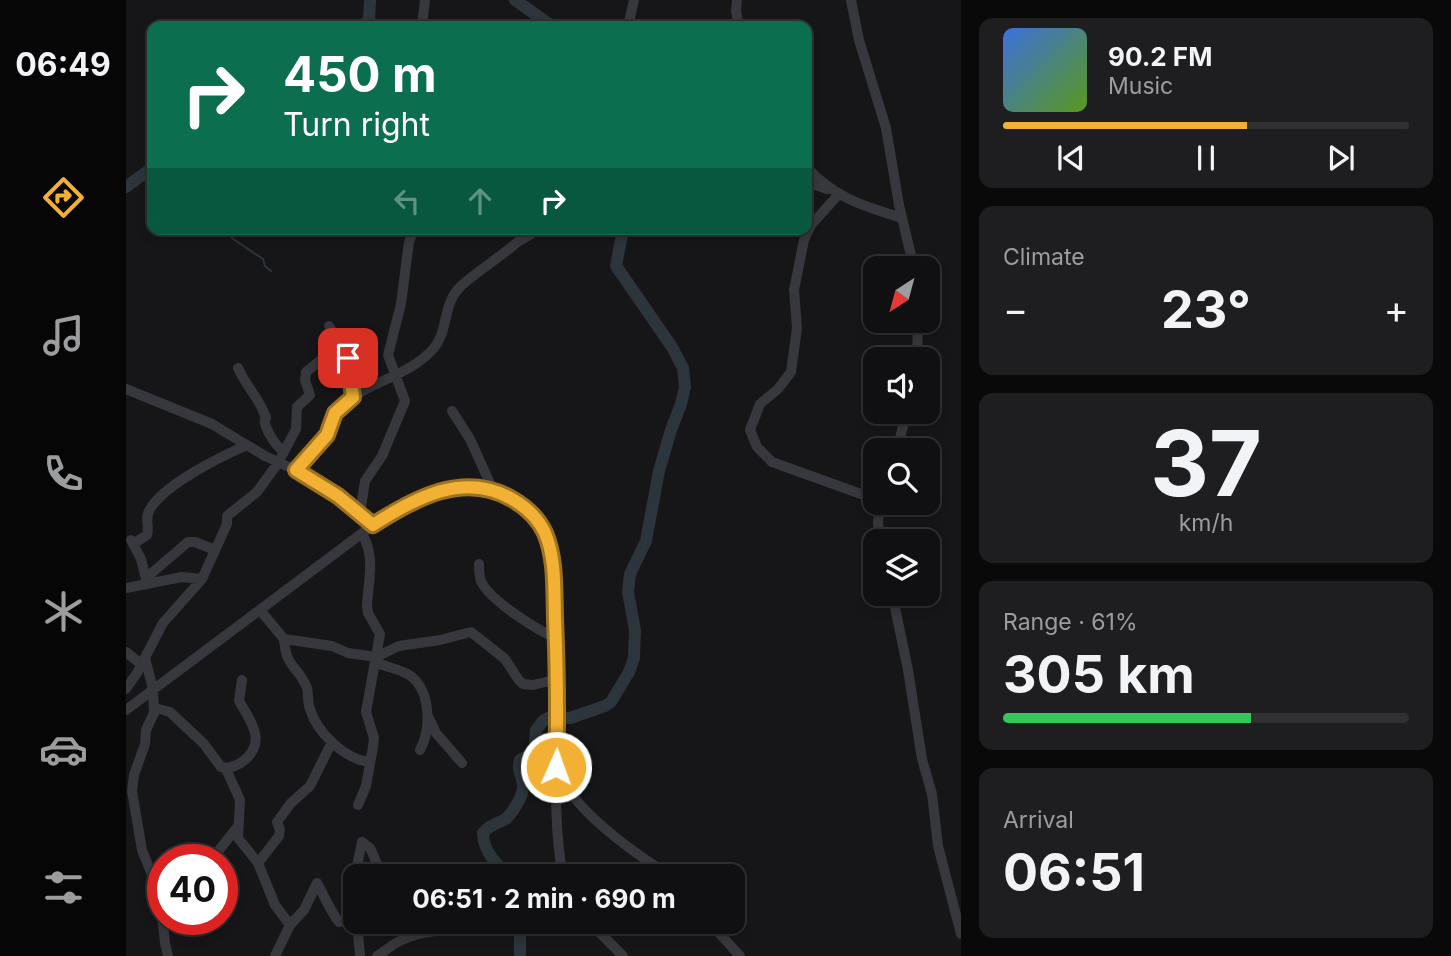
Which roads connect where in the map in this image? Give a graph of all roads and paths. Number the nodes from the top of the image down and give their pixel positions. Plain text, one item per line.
1 (425, 0) edge
2 (634, 0) edge
3 (737, 0) edge
4 (851, 0) edge
5 (423, 21) edge
6 (629, 21) edge
7 (738, 21) edge
8 (812, 172) edge
9 (812, 184) edge
10 (835, 193) junction
11 (902, 218) junction
12 (812, 224) edge
13 (412, 235) edge
14 (531, 235) edge
15 (806, 235) edge
16 (911, 256) edge
17 (329, 326) dead end
18 (341, 344) junction
19 (239, 368) dead end
20 (397, 376) junction
21 (126, 389) edge
22 (353, 397) junction
23 (452, 411) dead end
24 (247, 445) junction
25 (284, 452) junction
26 (278, 463) junction
27 (296, 470) junction
28 (493, 490) junction
29 (863, 495) edge
30 (360, 513) junction
31 (373, 525) junction
32 (362, 534) junction
33 (215, 550) junction
34 (479, 564) dead end
35 (202, 579) junction
36 (146, 581) junction
37 (126, 588) edge
38 (895, 606) edge
39 (260, 610) junction
40 (556, 638) junction
41 (284, 639) junction
42 (126, 652) edge
43 (376, 660) junction
44 (144, 661) junction
45 (558, 679) junction
46 (242, 680) dead end
47 (126, 689) edge
48 (153, 689) junction
49 (155, 708) junction
50 (126, 710) edge
51 (426, 712) junction
52 (332, 742) junction
53 (420, 750) dead end
54 (369, 762) junction
55 (461, 763) dead end
56 (556, 767) junction
57 (226, 769) junction
58 (358, 805) dead end
59 (238, 826) junction
60 (224, 844) edge
61 (258, 863) junction
62 (358, 864) edge
63 (377, 864) edge
64 (563, 864) edge
65 (652, 864) edge
66 (343, 922) edge
67 (290, 925) junction
68 (357, 934) edge
69 (418, 934) edge
70 (601, 934) edge
71 (720, 934) edge
72 (961, 934) edge
73 (168, 956) edge
74 (275, 956) edge
75 (360, 956) edge
76 (377, 956) edge
77 (623, 956) edge
78 (740, 956) edge

1 - 5 street
2 - 6 street
3 - 7 street
4 - 11 street
8 - 10 street
9 - 10 street
10 - 11 street
10 - 12 street
11 - 16 street
13 - 20 street
14 - 20 street
15 - 29 street
17 - 18 street
18 - 22 street
18 - 25 street
19 - 25 street
20 - 22 street
20 - 30 street
21 - 24 street
22 - 27 street
23 - 28 street
24 - 26 street
24 - 36 street
25 - 26 street
26 - 27 street
26 - 33 street
27 - 30 street
28 - 31 street
28 - 40 street
30 - 31 street
31 - 32 street
32 - 39 street
32 - 43 street
33 - 35 street
33 - 36 street
34 - 40 street
35 - 36 street
35 - 44 street
36 - 37 street
38 - 72 street
39 - 41 street
39 - 48 street
40 - 45 street
41 - 43 street
41 - 52 street
42 - 44 street
43 - 45 street
43 - 51 street
43 - 54 street
44 - 47 street
44 - 48 street
45 - 56 street
46 - 57 street
48 - 49 street
48 - 50 street
49 - 57 street
49 - 73 street
51 - 53 street
51 - 55 street
52 - 54 street
52 - 61 street
54 - 58 street
56 - 64 street
56 - 65 street
57 - 59 street
59 - 60 street
59 - 61 street
61 - 67 street
62 - 63 street
66 - 67 street
67 - 74 street
68 - 75 street
69 - 76 street
70 - 77 street
71 - 78 street

